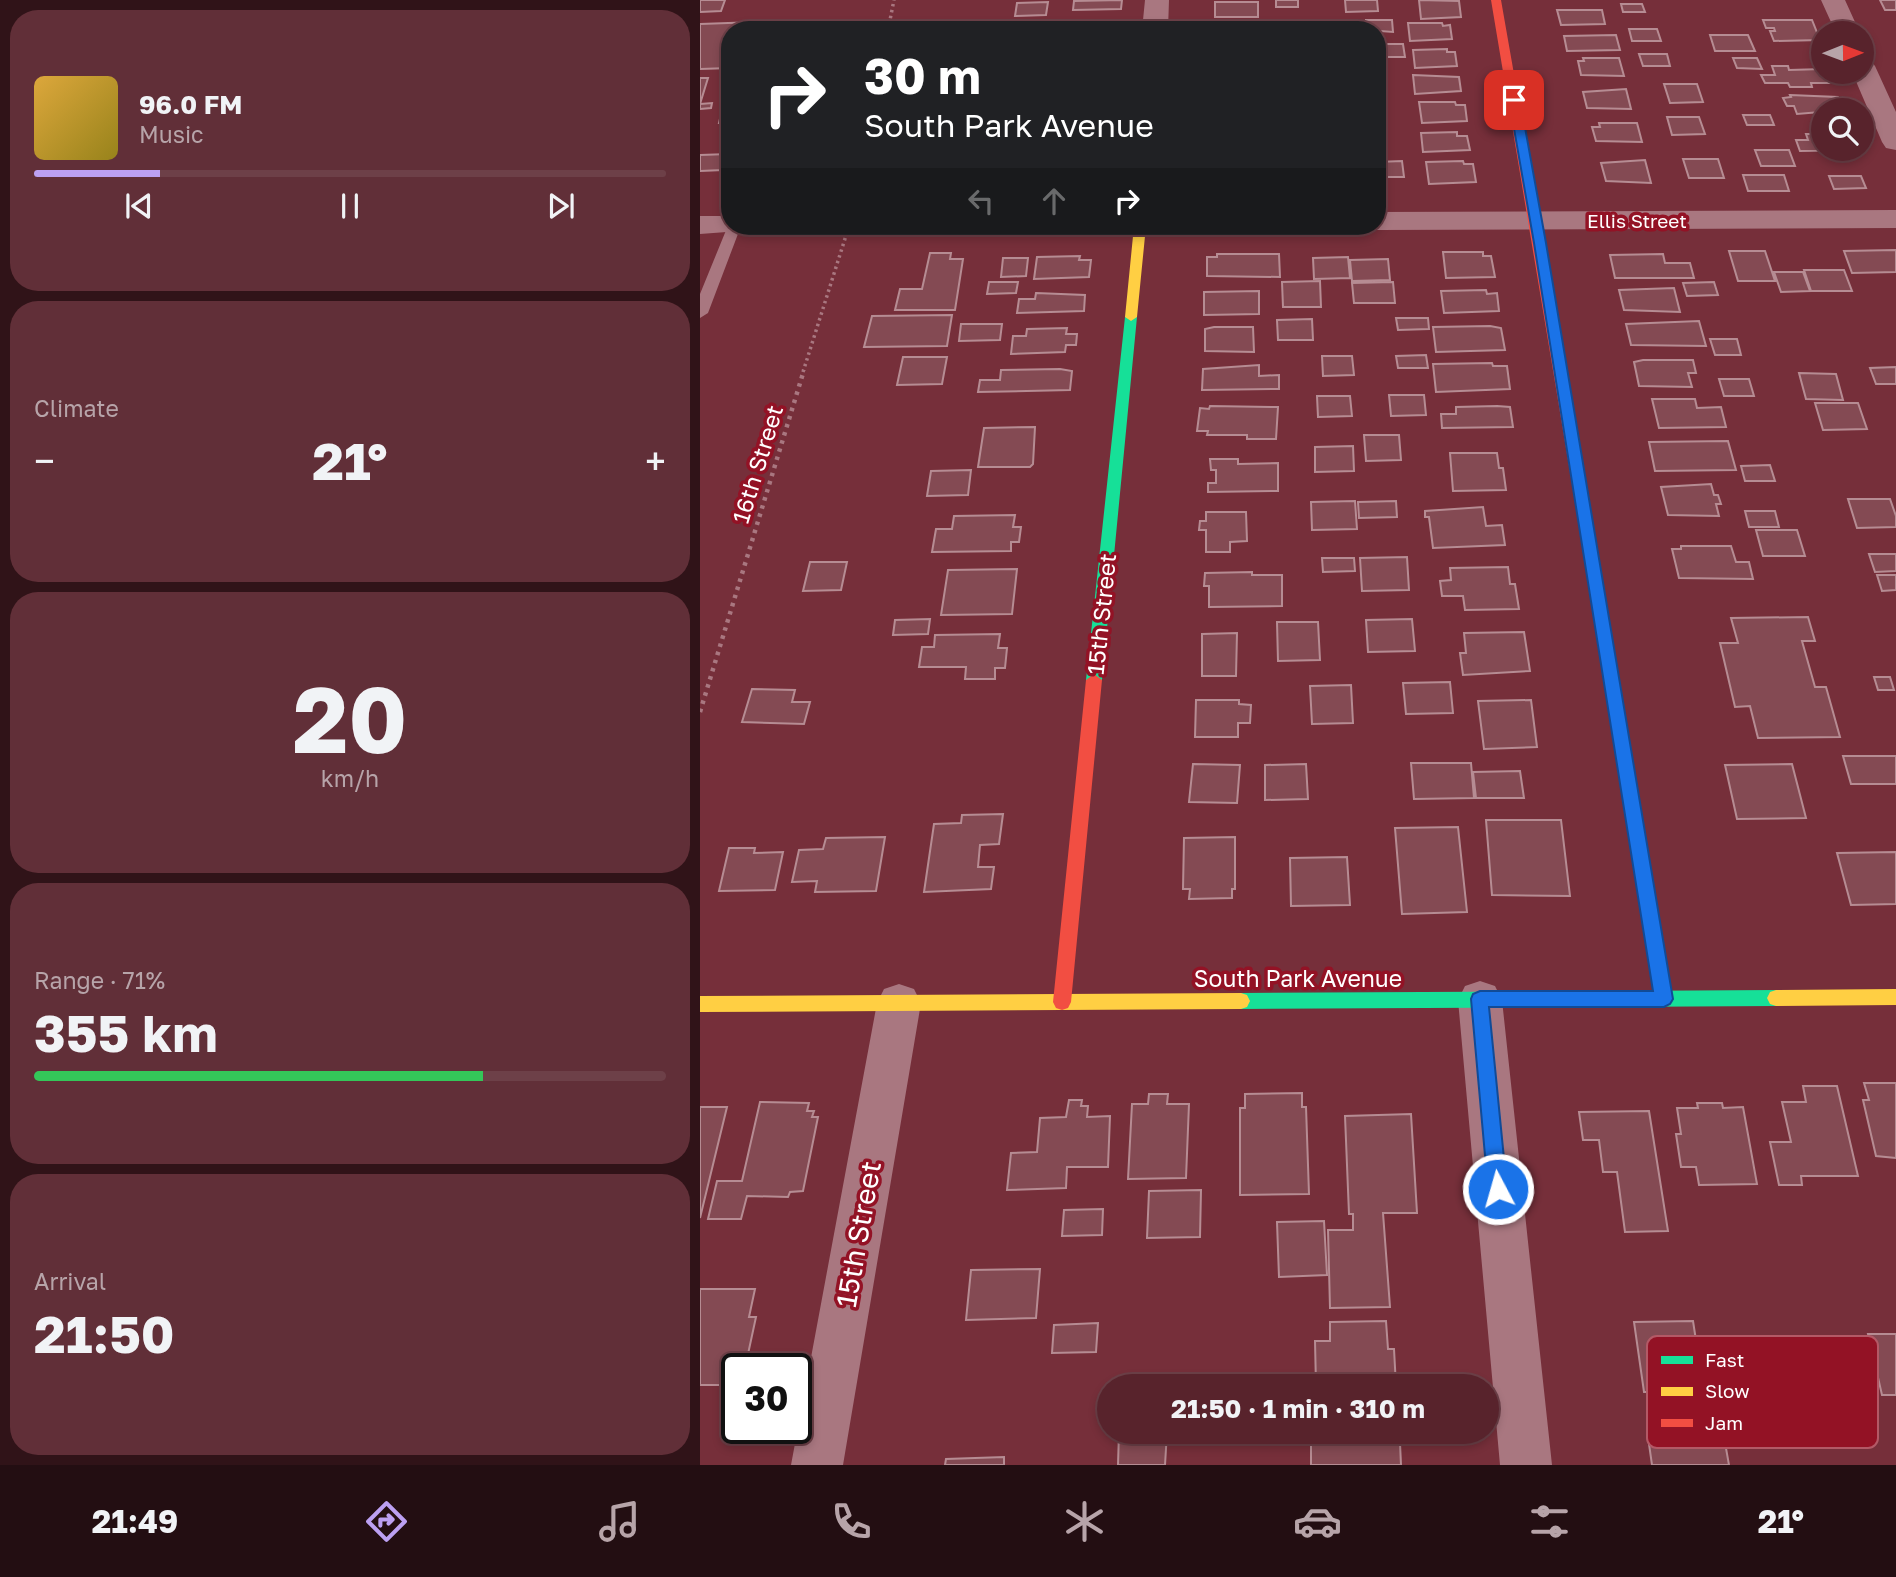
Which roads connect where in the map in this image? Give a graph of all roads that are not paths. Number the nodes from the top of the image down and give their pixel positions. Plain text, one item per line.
1 (1157, 0) edge
2 (1496, 0) edge
3 (1833, 0) edge
4 (1156, 21) edge
5 (1843, 21) edge
6 (1870, 84) edge
7 (1896, 142) edge
8 (1896, 219) edge
9 (1386, 221) edge
10 (1536, 221) junction
11 (700, 225) edge
12 (721, 225) edge
13 (728, 235) edge
14 (1139, 235) edge
15 (700, 313) edge
16 (1896, 997) edge
17 (1480, 999) junction
18 (1664, 999) junction
19 (1062, 1002) junction
20 (899, 1003) junction
21 (700, 1004) edge
22 (817, 1465) edge
23 (1526, 1465) edge

1 - 4 street
2 - 10 street
3 - 5 street
6 - 7 street
8 - 10 street, Ellis Street
9 - 10 street, Ellis Street
10 - 18 street
11 - 12 street
13 - 15 lane
14 - 19 street, 15th Street
16 - 18 street, South Park Avenue
17 - 18 street, South Park Avenue
17 - 19 street, South Park Avenue
17 - 23 street
19 - 20 street, South Park Avenue
20 - 21 street, South Park Avenue
20 - 22 street, 15th Street

